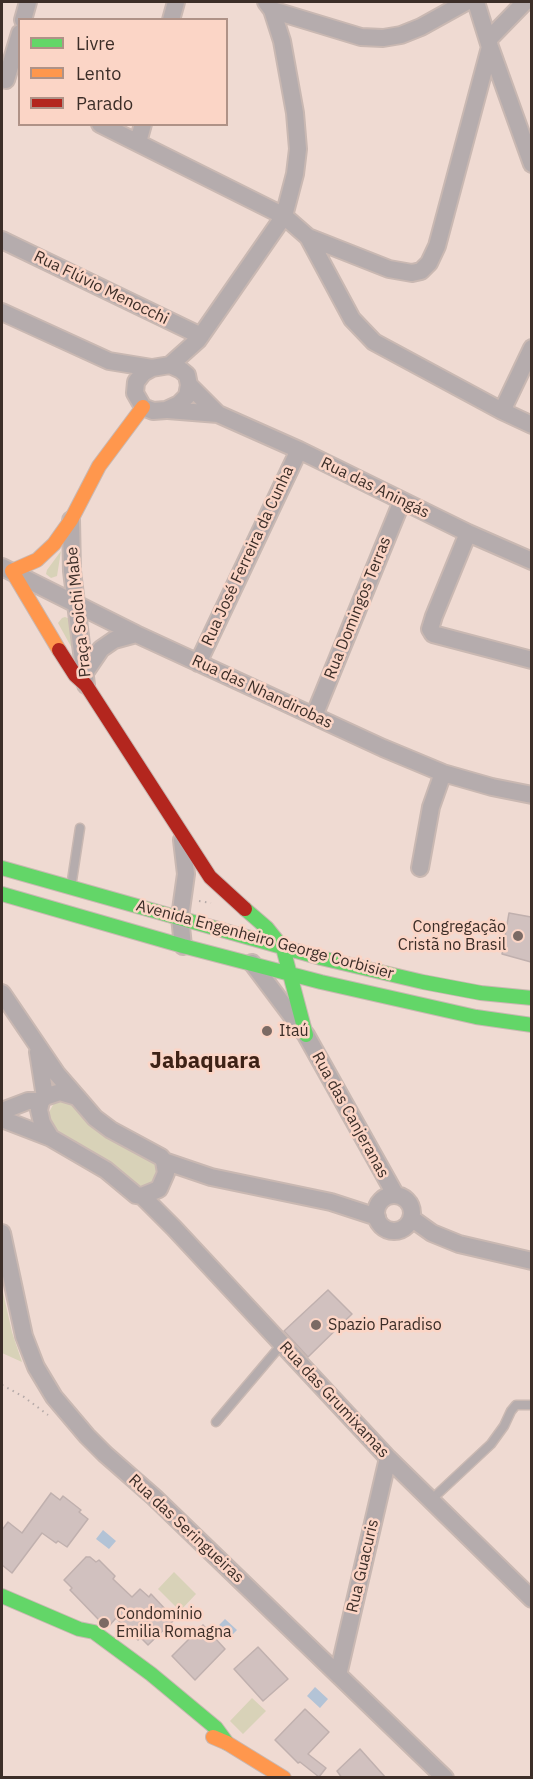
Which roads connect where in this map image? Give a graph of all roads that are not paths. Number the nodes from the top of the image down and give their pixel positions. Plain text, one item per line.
1 (28, 2) edge
2 (176, 2) edge
3 (466, 2) edge
4 (476, 2) edge
5 (525, 2) edge
6 (269, 6) edge
7 (24, 18) edge
8 (172, 18) edge
9 (18, 42) edge
10 (489, 44) junction
11 (9, 82) edge
12 (104, 126) edge
13 (142, 126) edge
14 (138, 142) junction
15 (531, 164) edge
16 (284, 216) junction
17 (308, 237) junction
18 (2, 240) edge
19 (2, 312) edge
20 (200, 338) junction
21 (531, 348) edge
22 (109, 361) junction
23 (170, 365) junction
24 (152, 368) junction
25 (188, 380) junction
26 (139, 400) junction
27 (166, 410) junction
28 (502, 411) junction
29 (218, 414) junction
30 (531, 425) edge
31 (299, 450) junction
32 (402, 501) junction
33 (71, 520) junction
34 (468, 534) junction
35 (531, 561) edge
36 (7, 569) edge
37 (77, 605) junction
38 (136, 634) junction
39 (531, 660) edge
40 (198, 663) junction
41 (86, 678) junction
42 (314, 716) junction
43 (442, 773) junction
44 (531, 795) edge
45 (80, 828) dead end
46 (181, 833) junction
47 (2, 868) edge
48 (420, 868) dead end
49 (210, 877) junction
50 (186, 881) junction
51 (71, 887) junction
52 (2, 894) edge
53 (180, 917) junction
54 (183, 946) junction
55 (283, 948) junction
56 (252, 963) junction
57 (290, 973) junction
58 (2, 993) edge
59 (531, 998) edge
60 (531, 1025) edge
61 (306, 1035) junction
62 (35, 1042) junction
63 (77, 1097) junction
64 (43, 1099) junction
65 (2, 1111) edge
66 (2, 1119) edge
67 (51, 1138) junction
68 (165, 1167) junction
69 (395, 1194) junction
70 (142, 1196) junction
71 (378, 1210) junction
72 (411, 1218) junction
73 (2, 1233) edge
74 (531, 1261) edge
75 (282, 1344) junction
76 (531, 1405) edge
77 (216, 1422) dead end
78 (388, 1458) junction
79 (431, 1500) junction
80 (2, 1596) edge
81 (531, 1599) edge
82 (338, 1675) junction
83 (284, 1778) edge
84 (446, 1778) edge

1 - 7 street
2 - 8 street
3 - 6 street
4 - 10 street
5 - 10 street
6 - 16 street
9 - 11 street
10 - 15 street
10 - 17 street
12 - 14 street
13 - 14 street
14 - 16 street
16 - 17 street
16 - 20 street
17 - 28 street
18 - 20 street, Rua Flúvio Menocchi
19 - 22 street
20 - 23 street
20 - 25 street
21 - 28 street
22 - 24 street
22 - 26 street
23 - 24 street
23 - 25 street
24 - 26 street
25 - 27 street
25 - 29 street, Rua das Aningás
26 - 27 street
26 - 33 street
27 - 29 street, Rua das Aningás
28 - 30 street
29 - 31 street, Rua das Aningás
31 - 32 street, Rua das Aningás
31 - 40 street, Rua José Ferreira da Cunha
32 - 34 street, Rua das Aningás
32 - 42 street, Rua Domingos Terras
33 - 36 street, Praça Soichi Mabe
33 - 37 street, Praça Soichi Mabe
34 - 35 street, Rua das Aningás
34 - 39 street
36 - 37 street, Rua das Nhandirobas
36 - 41 street, Praça Soichi Mabe
37 - 38 street, Rua das Nhandirobas
37 - 41 street, Praça Soichi Mabe
38 - 40 street, Rua das Nhandirobas
38 - 41 street
40 - 42 street, Rua das Nhandirobas
41 - 46 street, Rua das Canjeranas
42 - 43 street, Rua das Nhandirobas
43 - 44 street, Rua das Nhandirobas
43 - 48 street
45 - 51 lane
46 - 49 street, Rua das Canjeranas
46 - 50 street, Rua das Canjeranas
47 - 51 street, Avenida Engenheiro George Corbisier
49 - 50 street
49 - 55 street, Rua das Canjeranas
50 - 53 street, Rua das Canjeranas
51 - 53 street, Avenida Engenheiro George Corbisier
52 - 54 street, Avenida Engenheiro George Corbisier
53 - 54 street, Rua das Canjeranas
53 - 55 street, Avenida Engenheiro George Corbisier
54 - 56 street, Avenida Engenheiro George Corbisier
55 - 57 street, Rua das Canjeranas
55 - 59 street, Avenida Engenheiro George Corbisier
56 - 57 street, Avenida Engenheiro George Corbisier
56 - 61 street, Rua das Canjeranas
57 - 60 street, Avenida Engenheiro George Corbisier
57 - 61 street, Rua das Canjeranas
58 - 62 street
61 - 69 street, Rua das Canjeranas
62 - 63 street
62 - 64 street
63 - 64 street
63 - 68 street
64 - 65 street
64 - 67 street
66 - 67 street, Rua das Grumixamas
67 - 70 street, Rua das Grumixamas
68 - 70 street
68 - 71 street
69 - 71 street
69 - 72 street
70 - 75 street, Rua das Grumixamas
71 - 72 street
72 - 74 street
73 - 82 street, Rua das Seringueiras
75 - 77 lane
75 - 78 street, Rua das Grumixamas
76 - 79 lane
78 - 79 street, Rua das Grumixamas
78 - 82 street, Rua Guacuris
79 - 81 street, Rua das Grumixamas
80 - 83 street
82 - 84 street, Rua das Seringueiras

